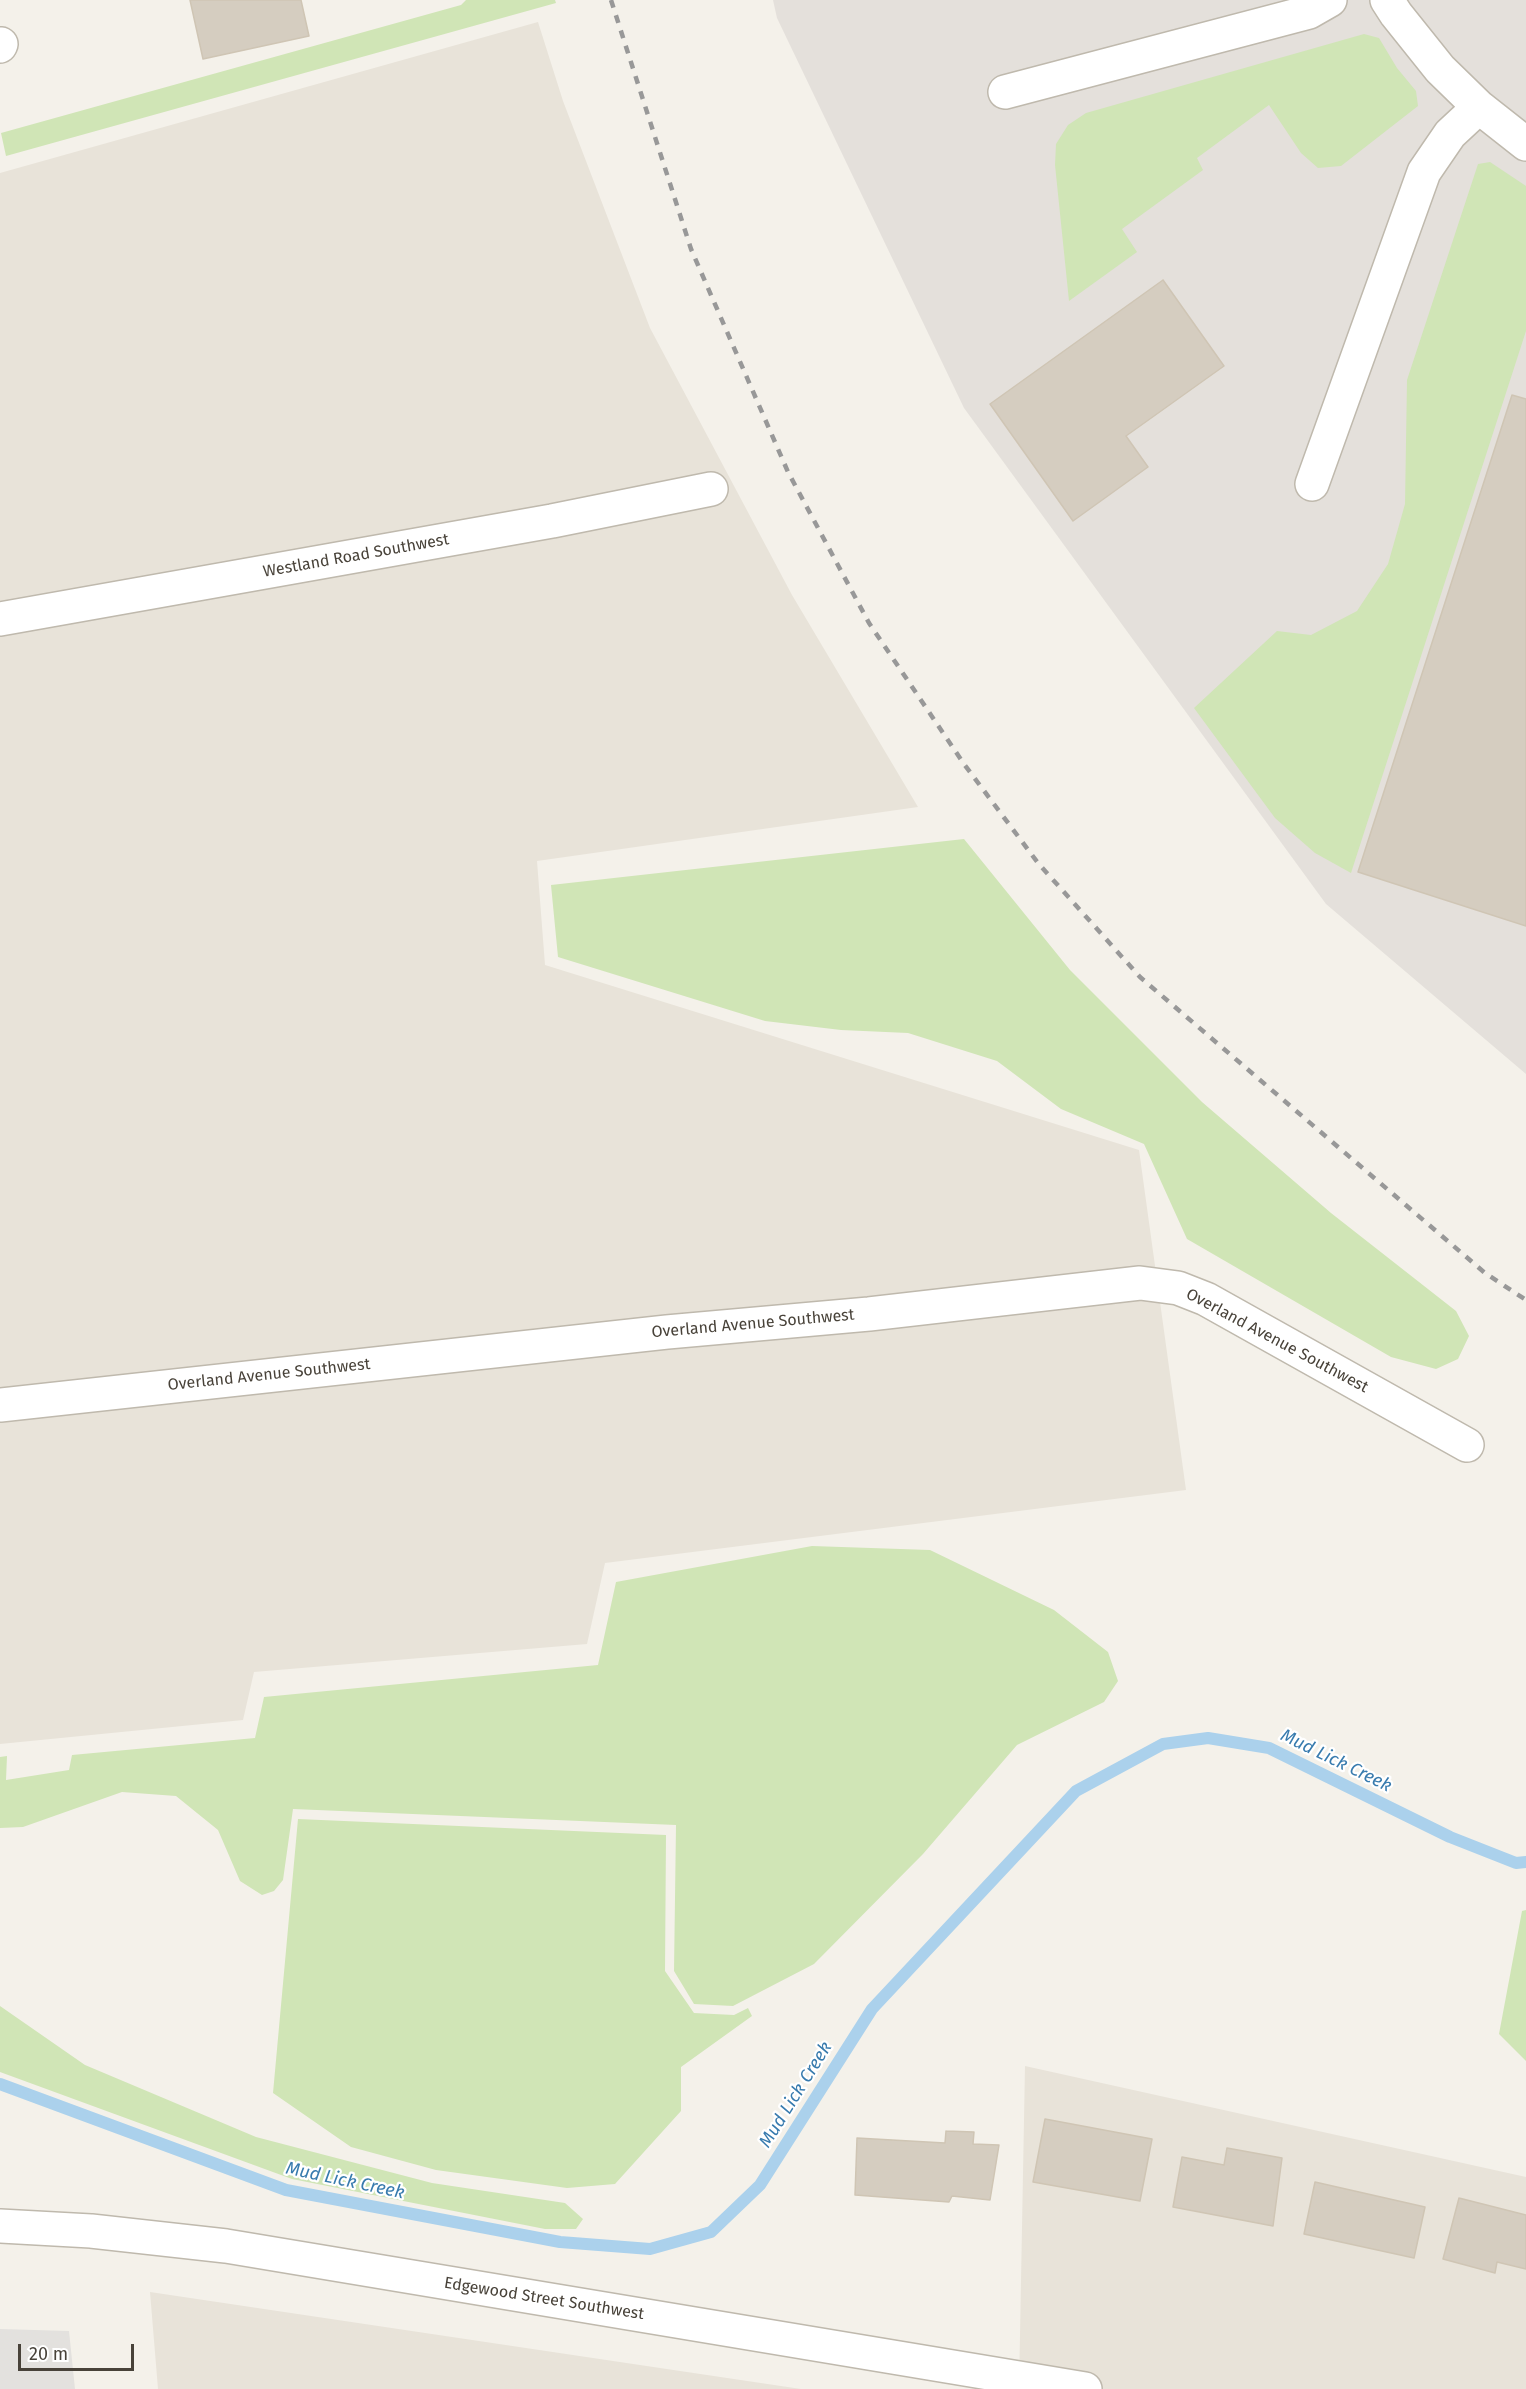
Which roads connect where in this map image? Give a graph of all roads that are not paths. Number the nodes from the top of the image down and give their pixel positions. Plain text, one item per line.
1 (1330, 0) edge
2 (1387, 0) edge
3 (1005, 92) dead end
4 (1479, 107) junction
5 (1526, 144) edge
6 (1312, 484) dead end
7 (711, 489) dead end
8 (0, 619) edge
9 (0, 1405) edge
10 (1467, 1445) dead end
11 (0, 2226) edge
12 (1085, 2389) edge

1 - 3 street
2 - 4 street
4 - 5 street
4 - 6 street
7 - 8 street, Westland Road Southwest
9 - 10 street, Overland Avenue Southwest
11 - 12 street, Edgewood Street Southwest

